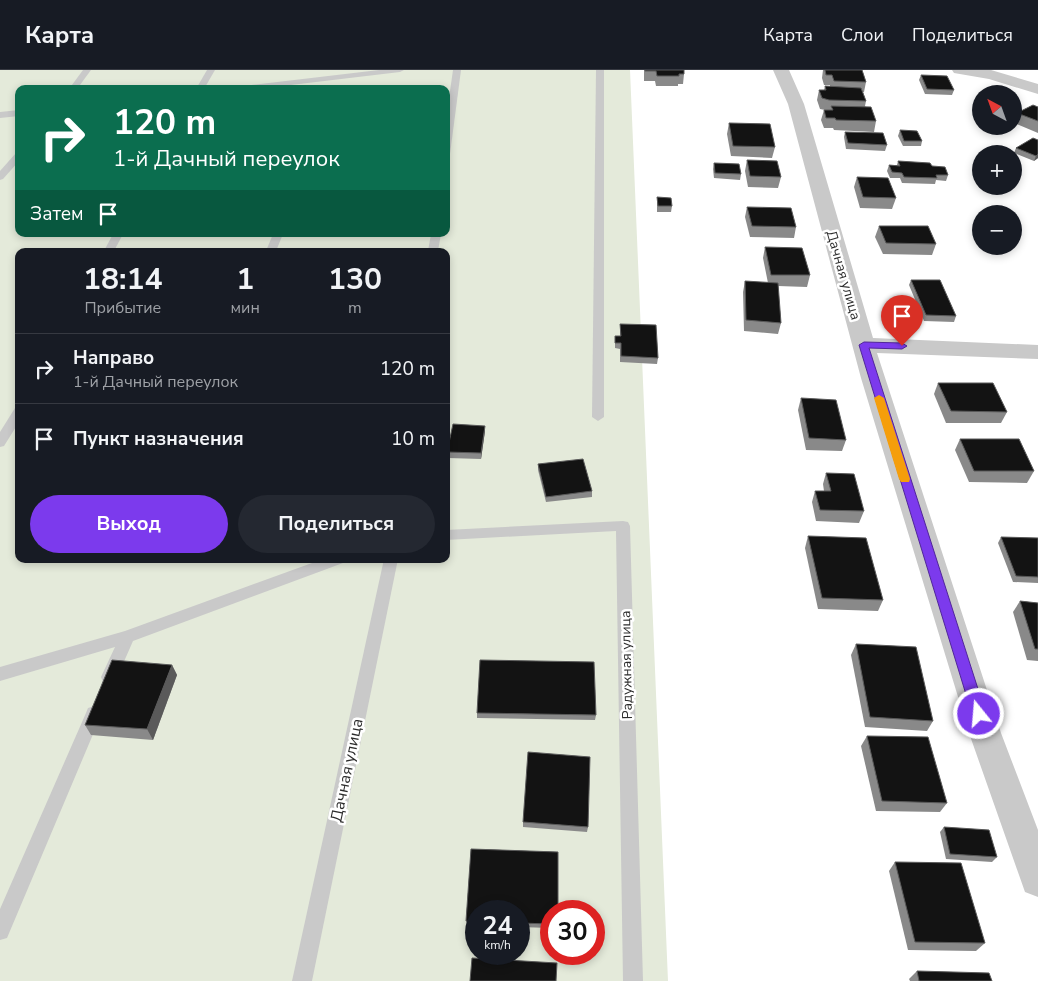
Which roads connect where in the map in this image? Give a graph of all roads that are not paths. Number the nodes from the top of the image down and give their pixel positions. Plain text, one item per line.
1 (87, 70) edge
2 (211, 70) edge
3 (400, 70) edge
4 (458, 70) edge
5 (600, 70) edge
6 (781, 70) edge
7 (960, 70) edge
8 (336, 74) edge
9 (76, 85) edge
10 (202, 85) edge
11 (261, 85) edge
12 (1038, 90) edge
13 (15, 113) edge
14 (0, 114) edge
15 (450, 126) edge
16 (15, 160) edge
17 (0, 177) edge
18 (116, 237) edge
19 (110, 248) edge
20 (864, 345) junction
21 (1038, 352) edge
22 (598, 417) dead end
23 (15, 418) edge
24 (0, 443) edge
25 (450, 535) edge
26 (327, 563) edge
27 (390, 563) edge
28 (127, 637) junction
29 (0, 674) edge
30 (1038, 879) edge
31 (0, 931) edge
32 (302, 981) edge
33 (634, 981) edge

1 - 9 lane
2 - 10 lane
3 - 8 lane
4 - 15 lane
5 - 22 lane
6 - 20 street, Дачная улица
7 - 12 street
8 - 11 lane
13 - 14 lane
16 - 17 lane
18 - 19 lane
20 - 21 street
20 - 30 street, Дачная улица
23 - 24 lane
25 - 33 lane, Радужная улица
26 - 28 lane
27 - 32 lane, Дачная улица
28 - 29 lane
28 - 31 lane

